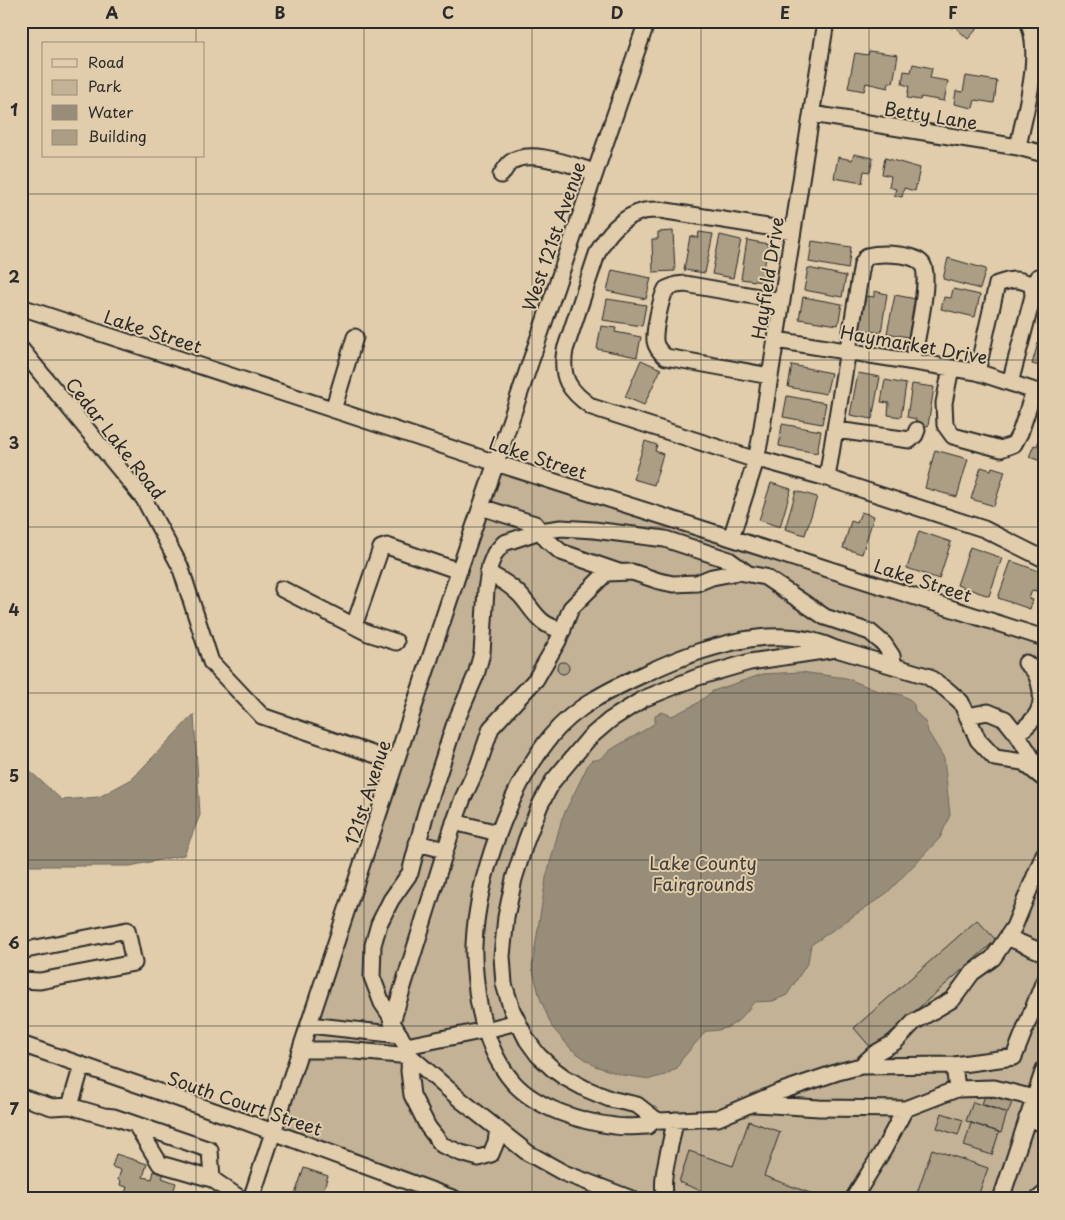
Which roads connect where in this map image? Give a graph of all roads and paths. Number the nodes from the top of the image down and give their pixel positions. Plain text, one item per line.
1 (647, 21) edge
2 (826, 21) edge
3 (1028, 21) edge
4 (812, 114) junction
5 (1018, 147) junction
6 (1044, 154) edge
7 (595, 172) junction
8 (501, 175) dead end
9 (793, 231) junction
10 (1044, 275) edge
11 (1032, 285) junction
12 (782, 301) junction
13 (21, 308) edge
14 (356, 337) dead end
15 (776, 340) junction
16 (21, 349) edge
17 (848, 351) junction
18 (913, 361) junction
19 (951, 368) junction
20 (977, 372) junction
21 (770, 376) junction
22 (1010, 383) junction
23 (1039, 393) edge
24 (333, 410) junction
25 (836, 430) junction
26 (917, 430) dead end
27 (756, 460) junction
28 (496, 463) junction
29 (827, 478) junction
30 (481, 507) junction
31 (540, 531) junction
32 (731, 538) junction
33 (1044, 558) edge
34 (459, 571) junction
35 (620, 572) junction
36 (747, 573) junction
37 (488, 574) junction
38 (282, 590) dead end
39 (354, 626) junction
40 (563, 630) junction
41 (1044, 638) edge
42 (396, 642) dead end
43 (836, 649) junction
44 (1026, 663) dead end
45 (894, 666) junction
46 (637, 678) junction
47 (643, 699) junction
48 (968, 716) junction
49 (1017, 734) junction
50 (396, 762) junction
51 (1041, 778) edge
52 (454, 822) junction
53 (498, 833) junction
54 (417, 842) junction
55 (445, 850) junction
56 (1044, 854) edge
57 (1007, 937) junction
58 (21, 951) edge
59 (1044, 953) edge
60 (21, 980) edge
61 (1044, 981) edge
62 (392, 1022) junction
63 (517, 1022) junction
64 (309, 1025) junction
65 (486, 1030) junction
66 (21, 1044) edge
67 (405, 1046) junction
68 (301, 1050) junction
69 (82, 1065) junction
70 (954, 1065) junction
71 (861, 1066) junction
72 (1044, 1069) edge
73 (957, 1090) junction
74 (21, 1097) edge
75 (1034, 1098) junction
76 (752, 1103) junction
77 (70, 1106) junction
78 (905, 1109) junction
79 (1027, 1118) junction
80 (655, 1119) junction
81 (675, 1120) junction
82 (1044, 1124) edge
83 (136, 1125) junction
84 (498, 1129) junction
85 (273, 1132) junction
86 (212, 1178) junction
87 (1044, 1194) edge
88 (241, 1199) edge
89 (252, 1199) edge
90 (455, 1199) edge
91 (632, 1199) edge
92 (665, 1199) edge
93 (853, 1199) edge
94 (1001, 1199) edge
95 (1038, 1199) edge

1 - 7 street, West 121st Avenue
2 - 4 street, Hayfield Drive
3 - 5 street
4 - 5 street, Betty Lane
4 - 9 street, Hayfield Drive
5 - 6 street, Betty Lane
7 - 8 street
7 - 28 street, West 121st Avenue
9 - 12 street, Hayfield Drive
9 - 27 street
10 - 11 street
11 - 20 street
11 - 22 street
12 - 15 street, Hayfield Drive
12 - 21 street
13 - 24 street, Lake Street
14 - 24 street
15 - 17 street, Haymarket Drive
15 - 21 street, Hayfield Drive
16 - 50 street, Cedar Lake Road
17 - 18 street, Haymarket Drive
17 - 18 street
17 - 25 street
18 - 19 street, Haymarket Drive
19 - 20 street, Haymarket Drive
19 - 23 street
20 - 22 street, Haymarket Drive
21 - 27 street, Hayfield Drive
22 - 23 street, Haymarket Drive
24 - 28 street, Lake Street
25 - 26 street
25 - 29 street
27 - 29 street
27 - 32 street, Hayfield Drive
28 - 30 street, 121st Avenue
28 - 32 street, Lake Street
29 - 33 street
30 - 31 street
30 - 34 street, 121st Avenue
31 - 35 street
31 - 36 street
31 - 37 street
32 - 41 street, Lake Street
34 - 39 street
34 - 50 street, 121st Avenue
35 - 36 street
35 - 40 street
36 - 45 street
37 - 40 street
37 - 54 street
38 - 39 street
39 - 42 street
40 - 52 street
43 - 45 street
43 - 46 street
43 - 47 street
44 - 49 street
45 - 48 street
46 - 47 street
46 - 53 street
47 - 63 street
48 - 49 street
48 - 51 street
49 - 51 street
50 - 64 street, 121st Avenue
52 - 53 street
52 - 55 street
53 - 65 street
54 - 55 street
54 - 62 street
55 - 62 street
56 - 57 street
57 - 59 street
57 - 71 street
58 - 60 street
61 - 70 street
62 - 67 street
63 - 65 street
63 - 80 street
64 - 67 street
64 - 68 street, 121st Avenue
65 - 67 street
65 - 80 street
66 - 69 street, South Court Street
67 - 68 street
67 - 84 street
67 - 84 street
68 - 85 street, 121st Avenue
69 - 77 street
69 - 85 street, South Court Street
70 - 71 street
70 - 73 street
71 - 76 street
72 - 75 street
73 - 75 street
73 - 78 street
74 - 77 street
75 - 79 street
76 - 78 street
76 - 81 street
77 - 83 street
78 - 93 street
79 - 82 street
79 - 94 street
80 - 81 street
81 - 92 street
83 - 86 street
83 - 86 street
84 - 91 street
85 - 89 street, 121st Avenue
85 - 90 street, South Court Street
86 - 88 street
87 - 95 street

